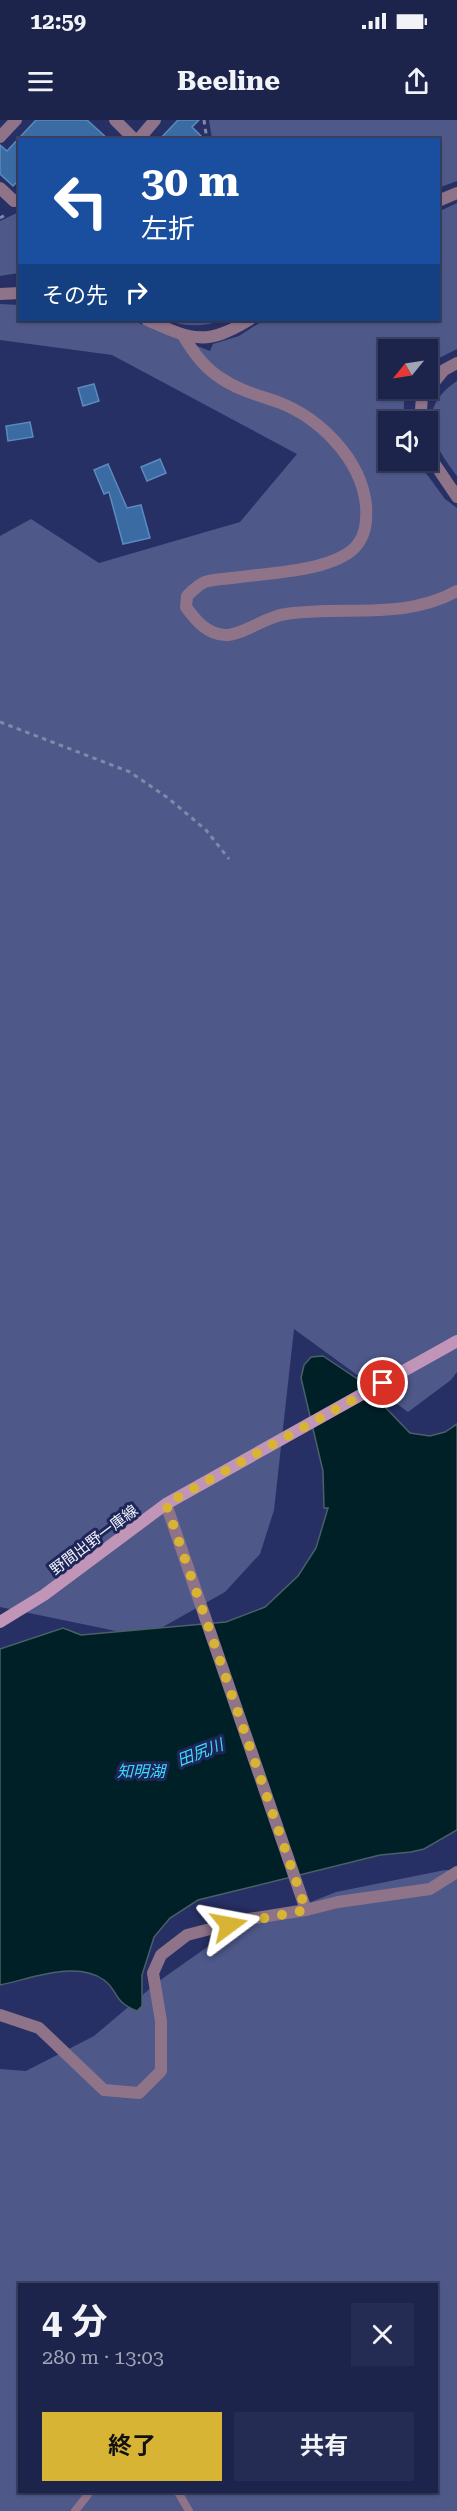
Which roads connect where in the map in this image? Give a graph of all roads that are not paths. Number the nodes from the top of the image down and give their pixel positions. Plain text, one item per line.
1 (16, 120) edge
2 (115, 120) edge
3 (155, 120) edge
4 (0, 137) edge
5 (135, 138) edge
6 (139, 138) edge
7 (0, 188) edge
8 (457, 193) edge
9 (18, 200) edge
10 (440, 200) edge
11 (18, 292) edge
12 (0, 294) edge
13 (149, 321) edge
14 (247, 321) edge
15 (184, 337) junction
16 (457, 363) edge
17 (421, 411) edge
18 (438, 469) edge
19 (457, 497) edge
20 (457, 591) edge
21 (457, 1341) edge
22 (166, 1504) junction
23 (0, 1622) edge
24 (457, 1872) edge
25 (306, 1910) junction
26 (0, 2014) edge
27 (89, 2493) edge
28 (179, 2493) edge
29 (75, 2511) edge
30 (189, 2511) edge

1 - 4 street
2 - 5 street
3 - 6 street
7 - 9 street
8 - 10 street
11 - 12 street
13 - 15 street
14 - 15 street
15 - 20 street
16 - 17 street
18 - 19 street
21 - 22 main road, 野間出野一庫線
22 - 23 main road, 野間出野一庫線
22 - 25 street
24 - 25 street
25 - 26 street
27 - 29 lane
28 - 30 lane

